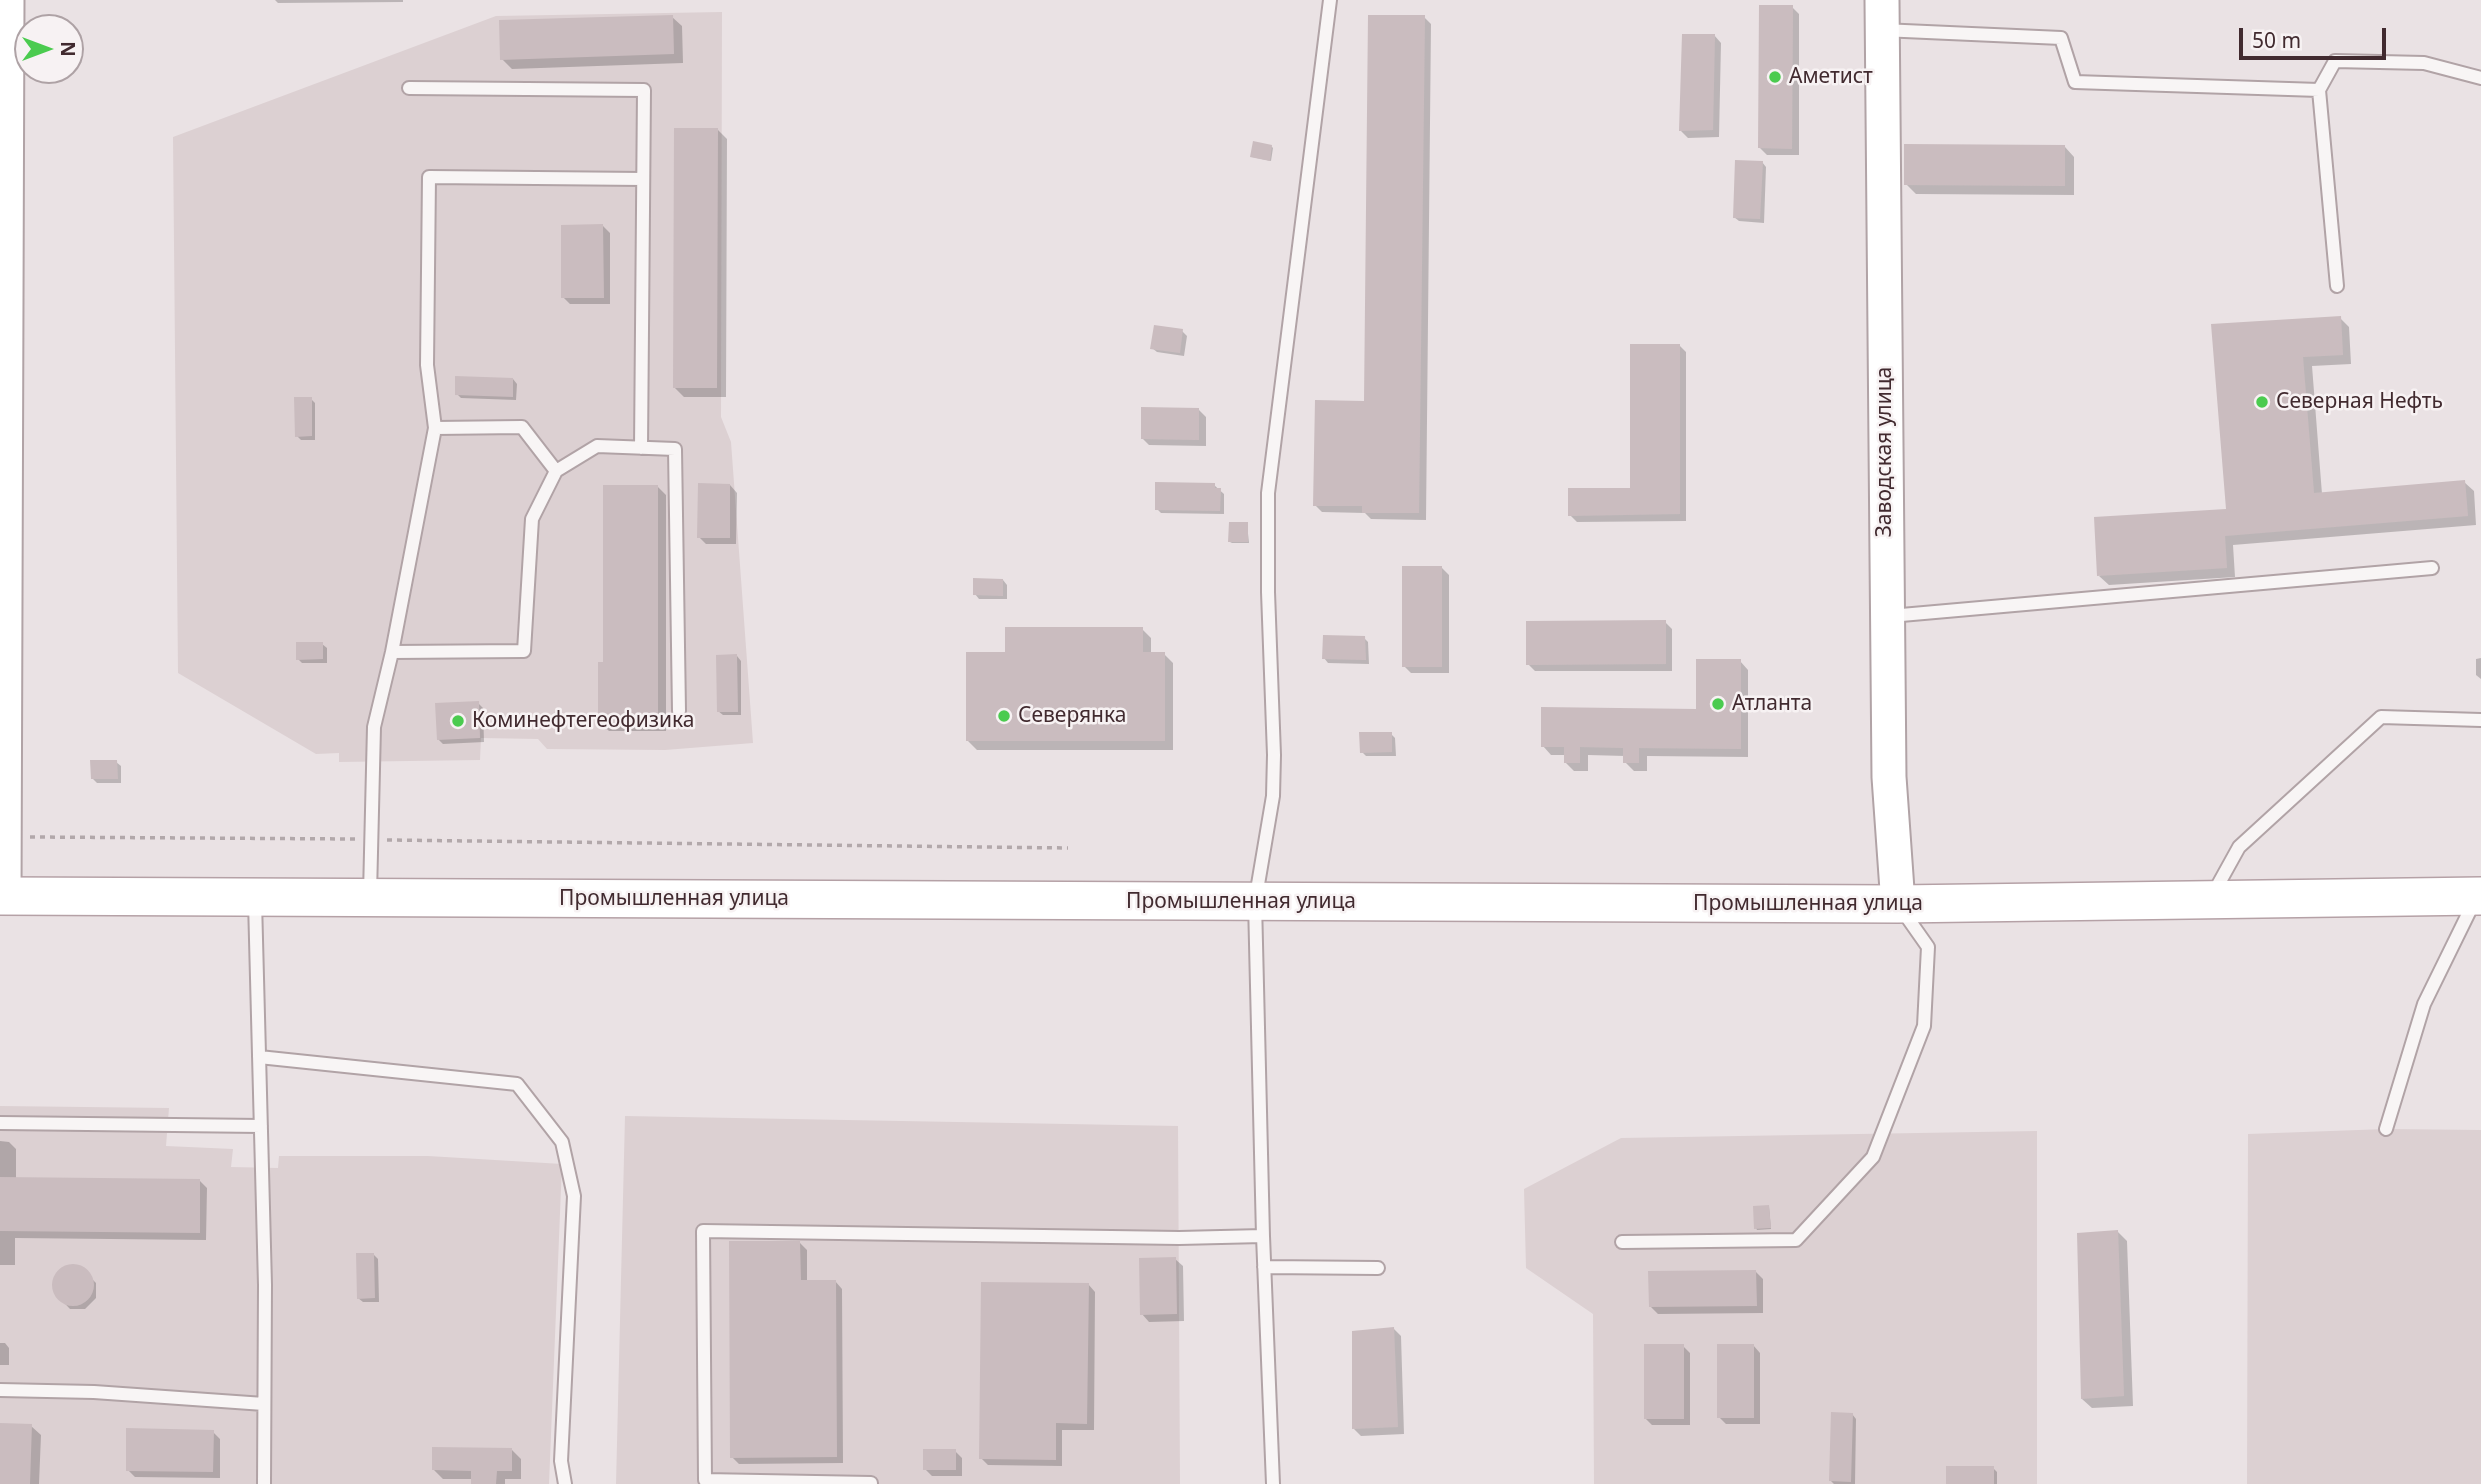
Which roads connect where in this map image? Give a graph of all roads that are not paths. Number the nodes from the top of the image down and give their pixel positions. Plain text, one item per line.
1 (7, 0) edge
2 (1330, 0) edge
3 (1882, 15) edge
4 (2481, 78) edge
5 (409, 88) dead end
6 (2319, 90) junction
7 (643, 179) junction
8 (2337, 286) dead end
9 (435, 428) junction
10 (641, 448) junction
11 (556, 471) junction
12 (2432, 568) dead end
13 (1886, 617) junction
14 (392, 652) junction
15 (679, 711) dead end
16 (2481, 720) edge
17 (2, 896) edge
18 (2479, 896) edge
19 (255, 897) junction
20 (370, 898) junction
21 (2209, 901) junction
22 (1255, 902) junction
23 (1898, 904) junction
24 (259, 1057) junction
25 (0, 1123) edge
26 (261, 1126) junction
27 (2386, 1129) dead end
28 (1263, 1236) junction
29 (1622, 1242) dead end
30 (1264, 1267) junction
31 (1378, 1268) dead end
32 (0, 1390) edge
33 (264, 1404) junction
34 (871, 1483) edge
35 (264, 1484) edge
36 (565, 1484) edge
37 (1273, 1484) edge

1 - 17 street
2 - 22 lane
3 - 6 lane
3 - 13 street, Заводская улица
4 - 6 lane
5 - 7 lane
6 - 8 lane
7 - 9 lane
7 - 10 lane
9 - 11 lane
9 - 14 lane
10 - 11 lane
10 - 15 lane
11 - 14 lane
12 - 13 lane
13 - 23 street, Заводская улица
14 - 20 lane
16 - 21 lane
17 - 19 main road, Промышленная улица
18 - 21 main road, Промышленная улица
18 - 27 lane
19 - 20 main road, Промышленная улица
19 - 24 lane
20 - 22 main road, Промышленная улица
21 - 23 main road, Промышленная улица
22 - 23 main road, Промышленная улица
22 - 28 lane
23 - 29 lane
24 - 26 lane
24 - 36 lane
25 - 26 lane
26 - 33 lane
28 - 30 lane
28 - 34 lane
30 - 31 lane
30 - 37 lane
32 - 33 lane
33 - 35 lane

